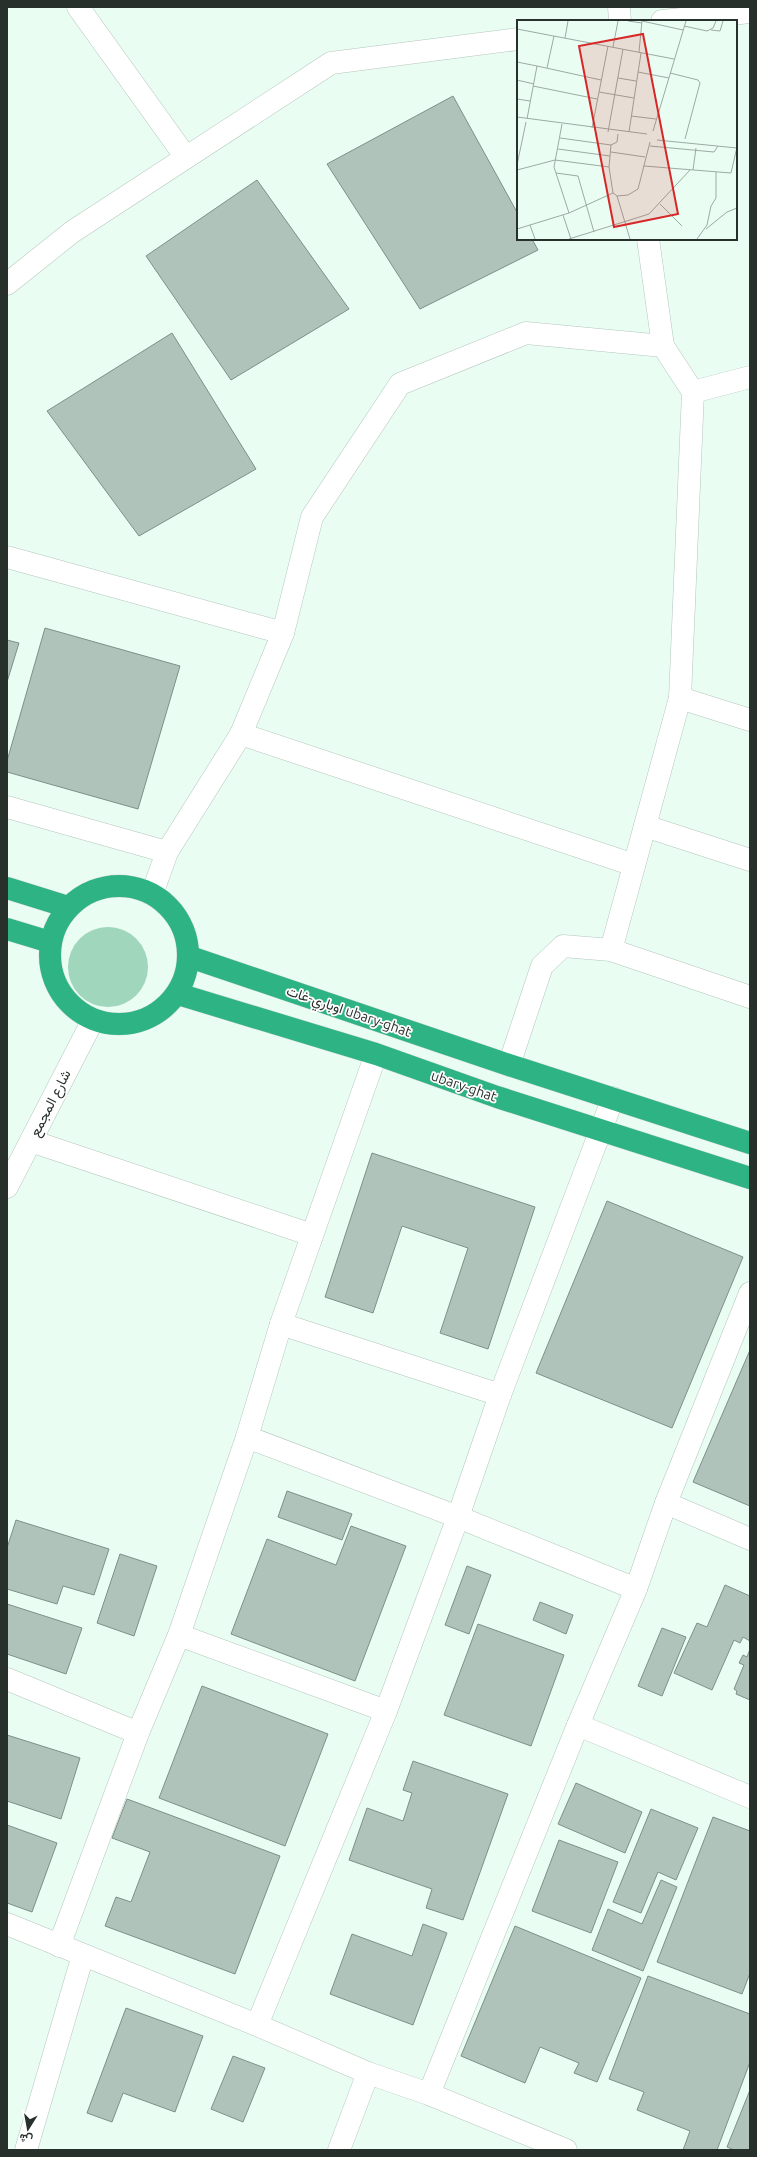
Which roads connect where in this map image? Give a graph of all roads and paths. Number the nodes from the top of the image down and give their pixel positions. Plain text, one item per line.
1 (78, 7) edge
2 (619, 7) edge
3 (750, 12) edge
4 (620, 20) edge
5 (672, 20) edge
6 (517, 39) edge
7 (185, 156) junction
8 (648, 240) edge
9 (7, 284) edge
10 (663, 346) junction
11 (750, 377) edge
12 (693, 392) junction
13 (7, 557) edge
14 (283, 633) junction
15 (680, 698) junction
16 (750, 720) edge
17 (241, 734) junction
18 (7, 807) edge
19 (645, 826) junction
20 (167, 852) junction
21 (750, 860) edge
22 (634, 865) junction
23 (7, 888) edge
24 (152, 894) junction
25 (68, 907) junction
26 (7, 929) edge
27 (50, 942) junction
28 (611, 950) junction
29 (190, 957) junction
30 (178, 994) junction
31 (750, 997) edge
32 (93, 1020) junction
33 (376, 1054) junction
34 (509, 1065) junction
35 (613, 1098) junction
36 (601, 1132) junction
37 (31, 1141) junction
38 (750, 1143) edge
39 (750, 1178) edge
40 (7, 1187) edge
41 (312, 1235) junction
42 (750, 1293) edge
43 (281, 1324) junction
44 (500, 1395) junction
45 (246, 1436) junction
46 (666, 1504) junction
47 (458, 1517) junction
48 (750, 1539) edge
49 (636, 1589) junction
50 (179, 1635) junction
51 (7, 1679) edge
52 (386, 1712) junction
53 (578, 1725) junction
54 (138, 1733) junction
55 (750, 1797) edge
56 (7, 1924) edge
57 (60, 1946) junction
58 (83, 1956) junction
59 (256, 2025) junction
60 (368, 2073) junction
61 (429, 2094) junction
62 (26, 2150) edge
63 (339, 2150) edge
64 (566, 2150) edge

1 - 7 street
2 - 4 street
3 - 5 street
6 - 7 street
7 - 9 street
8 - 10 street
10 - 12 street
10 - 14 street
11 - 12 street
12 - 15 street
13 - 14 street
14 - 17 street
15 - 16 street
15 - 19 street
17 - 20 street
17 - 22 street
18 - 20 street
19 - 21 street
19 - 22 street
20 - 24 street
22 - 28 street
23 - 25 highway
24 - 25 highway
24 - 29 highway
25 - 27 highway
26 - 27 highway
27 - 32 highway
28 - 31 street
28 - 34 street
29 - 30 highway
29 - 34 highway, اوباري-غات ubary-ghat
30 - 32 highway
30 - 33 highway, ubary-ghat
32 - 37 street, شارع المجمع
33 - 36 highway, ubary-ghat
33 - 41 street
34 - 35 highway
35 - 36 street
35 - 38 highway
36 - 39 highway, ubary-ghat
36 - 44 street
37 - 40 street, شارع المجمع
37 - 41 street
41 - 43 street
42 - 46 street
43 - 44 street
43 - 45 street
44 - 47 street
45 - 47 street
45 - 50 street
46 - 48 street
46 - 49 street
47 - 49 street
47 - 52 street
49 - 53 street
50 - 52 street
50 - 54 street
51 - 54 street
52 - 59 street
53 - 55 street
53 - 61 street
54 - 57 street
56 - 57 street
57 - 58 street
58 - 59 street
58 - 62 street
59 - 60 street
60 - 61 street
60 - 63 street
61 - 64 street

